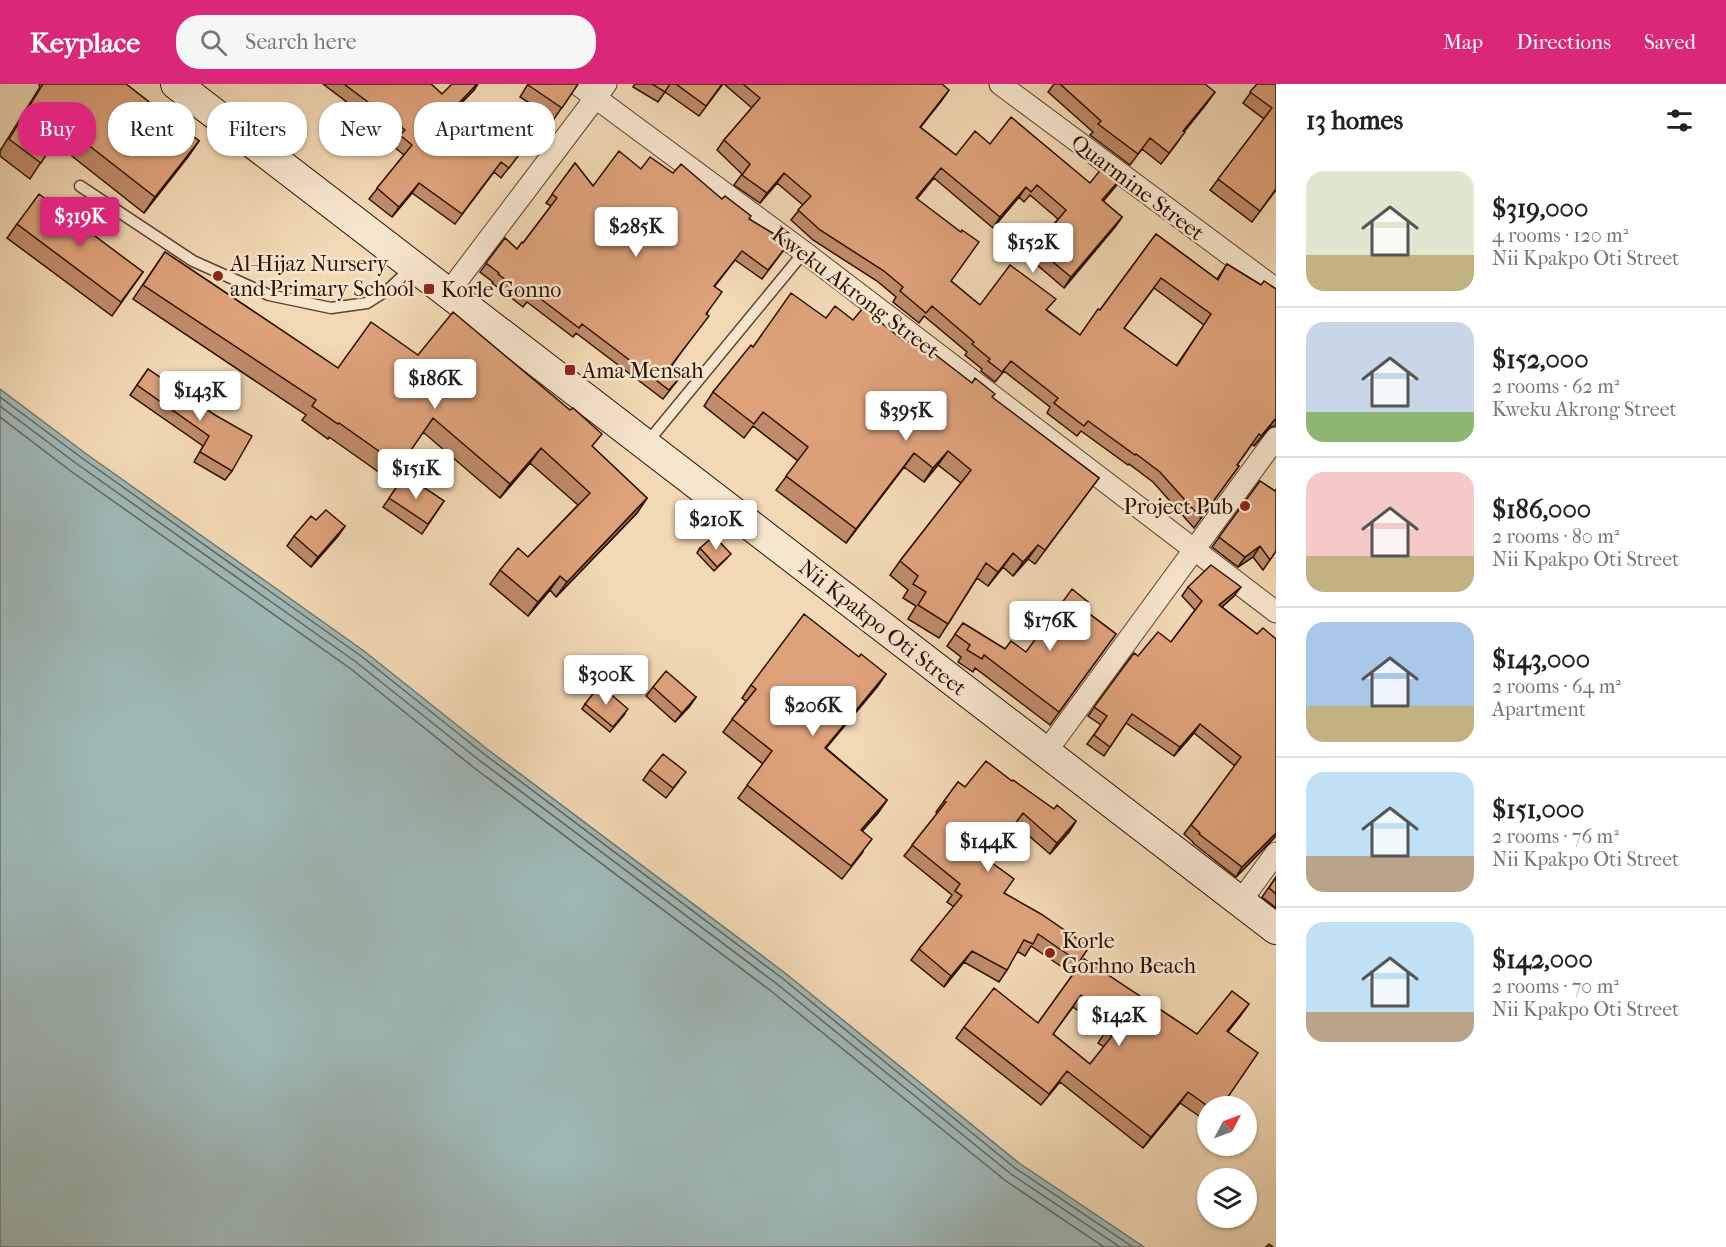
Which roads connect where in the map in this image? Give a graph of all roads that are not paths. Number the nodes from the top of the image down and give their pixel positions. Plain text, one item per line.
1 (176, 84) edge
2 (577, 84) edge
3 (1000, 84) edge
4 (600, 91) edge
5 (80, 186) dead end
6 (804, 252) junction
7 (412, 266) junction
8 (1276, 289) edge
9 (448, 293) junction
10 (1276, 438) edge
11 (646, 445) junction
12 (1194, 548) junction
13 (1276, 612) edge
14 (1046, 752) junction
15 (1276, 853) edge
16 (1240, 902) junction
17 (1276, 929) edge

1 - 7 main road, Nii Kpakpo Oti Street
2 - 4 street, Kweku Akrong Street
3 - 8 street, Quarmine Street
4 - 6 street, Kweku Akrong Street
4 - 9 street
5 - 7 lane
6 - 11 lane
6 - 12 street, Kweku Akrong Street
7 - 9 main road, Nii Kpakpo Oti Street
9 - 11 main road, Nii Kpakpo Oti Street
10 - 12 street
11 - 14 main road, Nii Kpakpo Oti Street
12 - 13 street, Kweku Akrong Street
12 - 14 street
14 - 16 main road, Nii Kpakpo Oti Street
15 - 16 street
16 - 17 main road, Nii Kpakpo Oti Street

